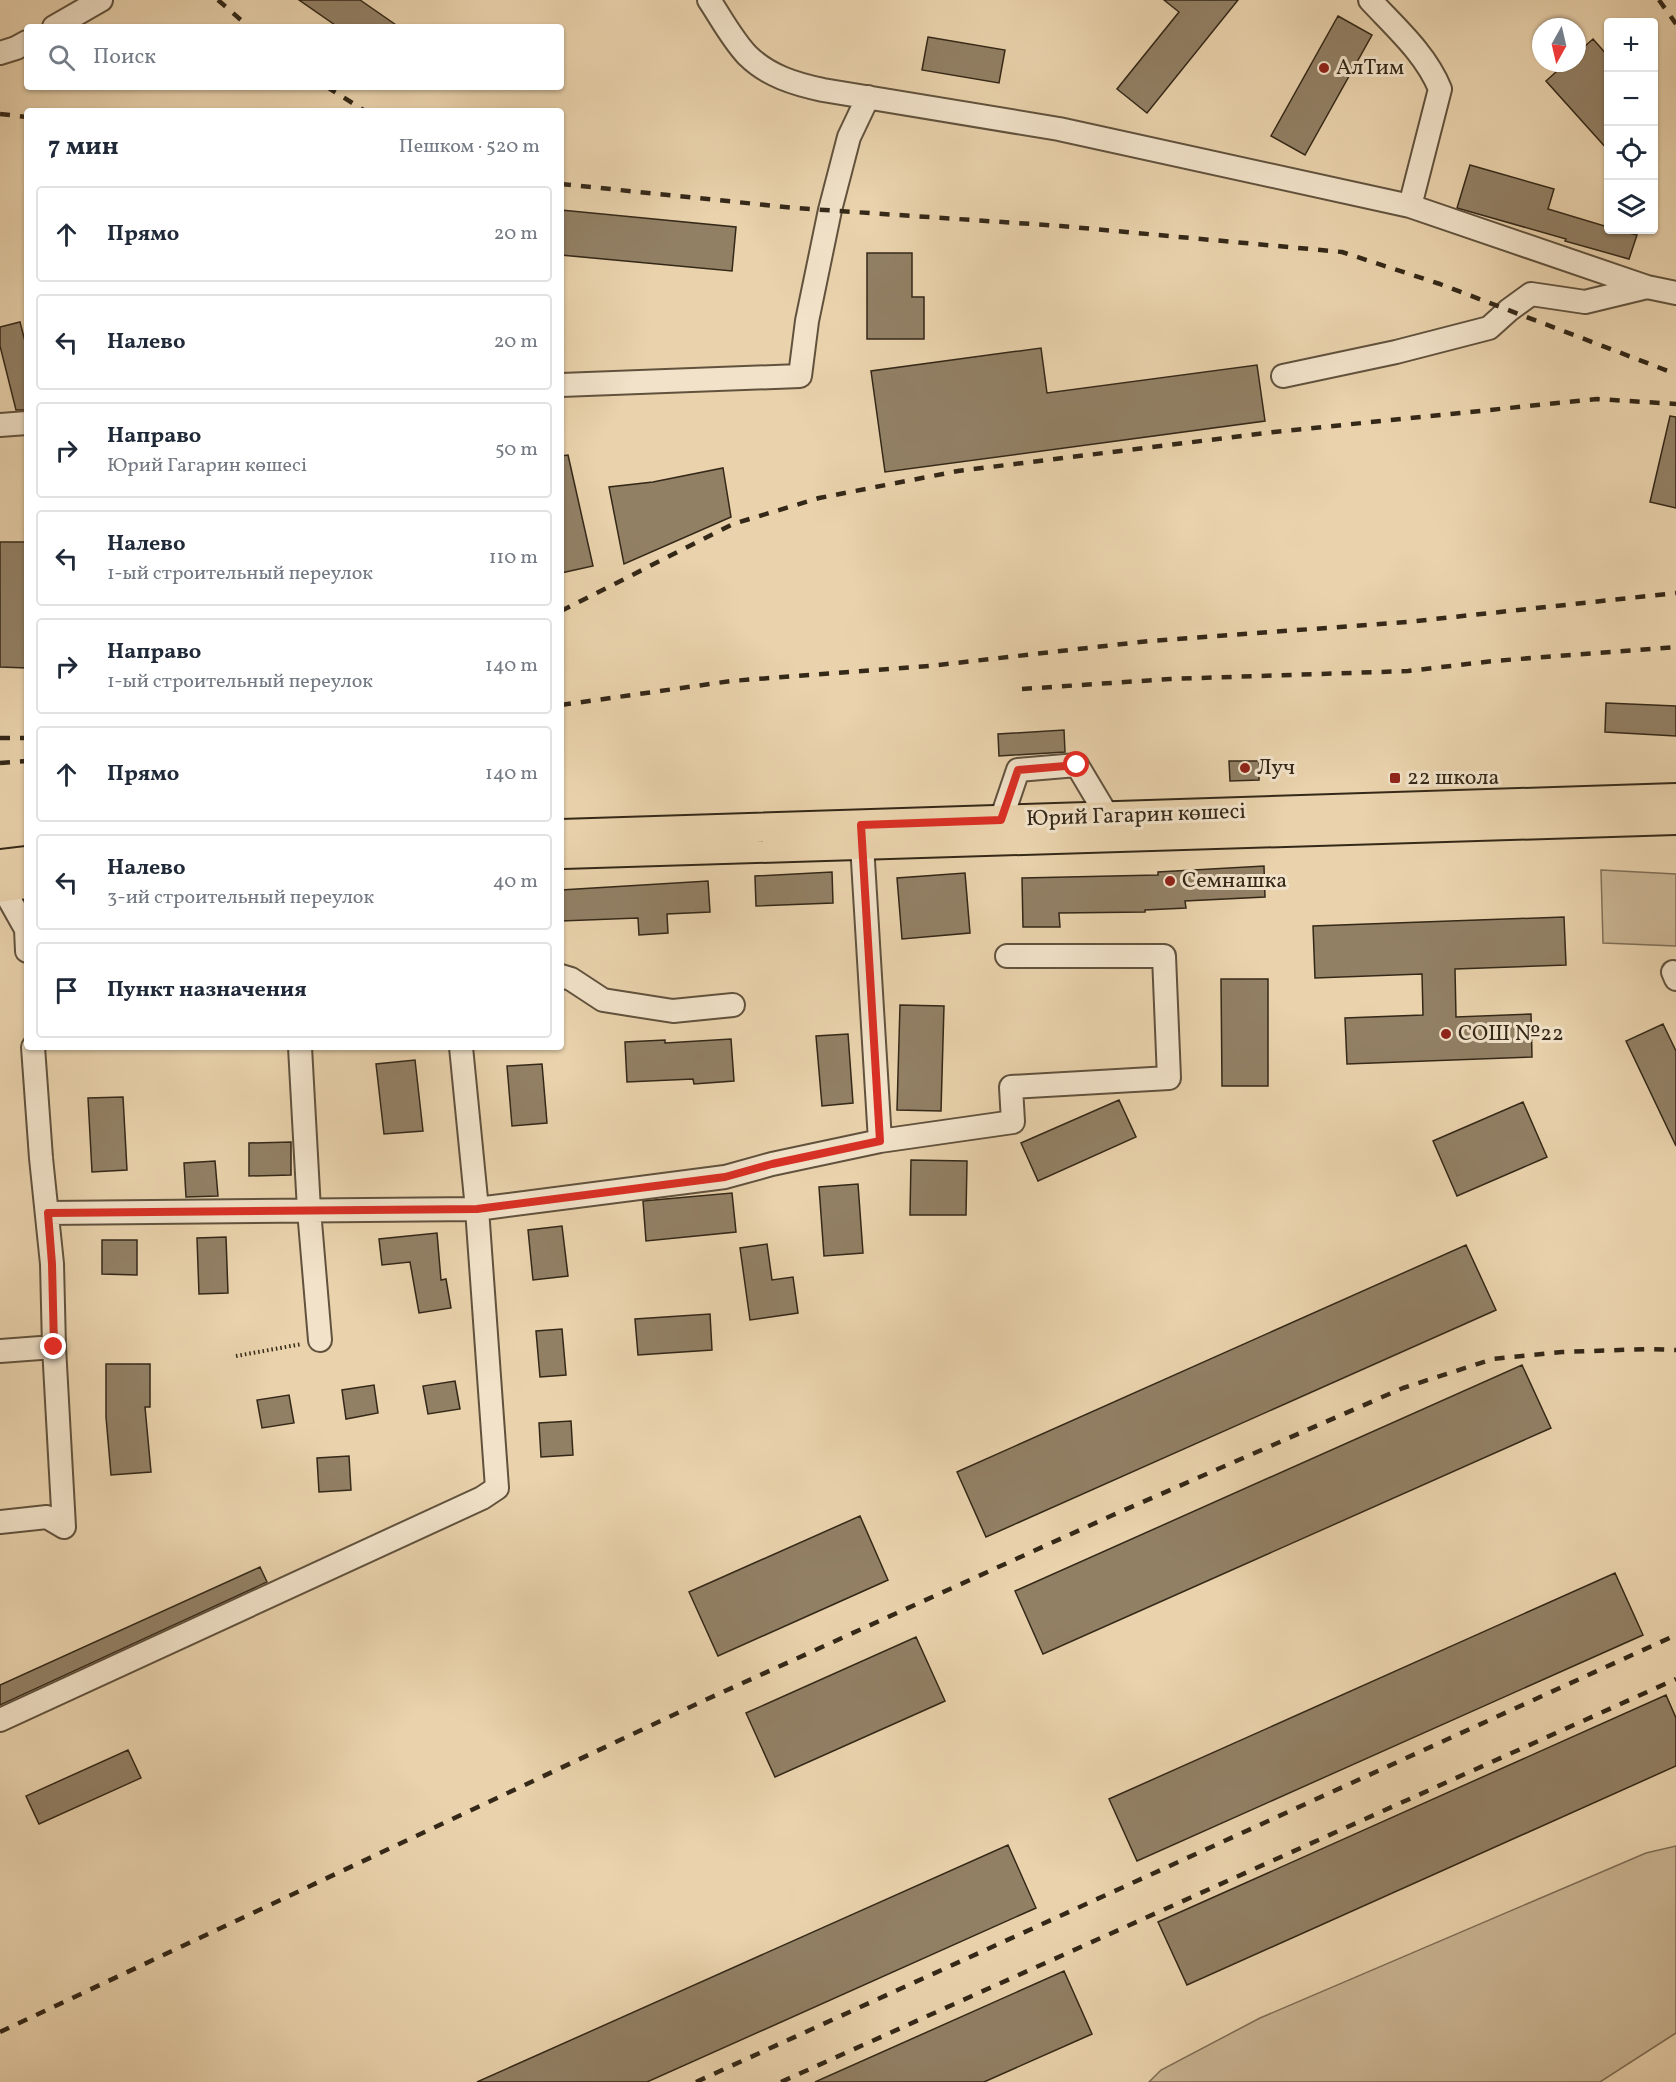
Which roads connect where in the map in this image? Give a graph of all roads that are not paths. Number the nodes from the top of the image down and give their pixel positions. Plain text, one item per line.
1 (101, 0) edge
2 (709, 0) edge
3 (1370, 0) edge
4 (59, 24) edge
5 (24, 44) edge
6 (0, 53) edge
7 (867, 97) junction
8 (1410, 206) junction
9 (1647, 286) junction
10 (1676, 293) edge
11 (1283, 376) dead end
12 (564, 385) edge
13 (24, 423) edge
14 (0, 425) edge
15 (1676, 798) edge
16 (1108, 817) junction
17 (1001, 820) junction
18 (1676, 820) edge
19 (564, 834) edge
20 (862, 835) junction
21 (564, 854) edge
22 (24, 864) edge
23 (6, 881) edge
24 (24, 924) edge
25 (1007, 956) dead end
26 (564, 976) edge
27 (733, 1005) dead end
28 (33, 1050) edge
29 (300, 1050) edge
30 (462, 1050) edge
31 (880, 1141) junction
32 (477, 1209) junction
33 (309, 1210) junction
34 (48, 1213) junction
35 (320, 1340) road end
36 (54, 1347) junction
37 (0, 1351) edge
38 (0, 1522) edge
39 (0, 1720) edge

1 - 4 street
2 - 7 street
3 - 8 street
5 - 6 street
7 - 8 street
7 - 12 street
8 - 9 street
9 - 10 street
9 - 11 street
13 - 14 street
15 - 16 main road, Юрий Гагарин көшесі
16 - 17 main road, Юрий Гагарин көшесі
16 - 17 street
17 - 20 main road, Юрий Гагарин көшесі
18 - 20 main road, Юрий Гагарин көшесі
19 - 20 main road, Юрий Гагарин көшесі
20 - 21 main road, Юрий Гагарин көшесі
20 - 31 street
22 - 23 main road
23 - 24 street
25 - 31 street
26 - 27 street
28 - 34 street
29 - 33 street
30 - 32 street
31 - 32 street
32 - 33 street
32 - 39 street
33 - 34 street
33 - 35 street
34 - 36 street
36 - 37 street
36 - 38 street

